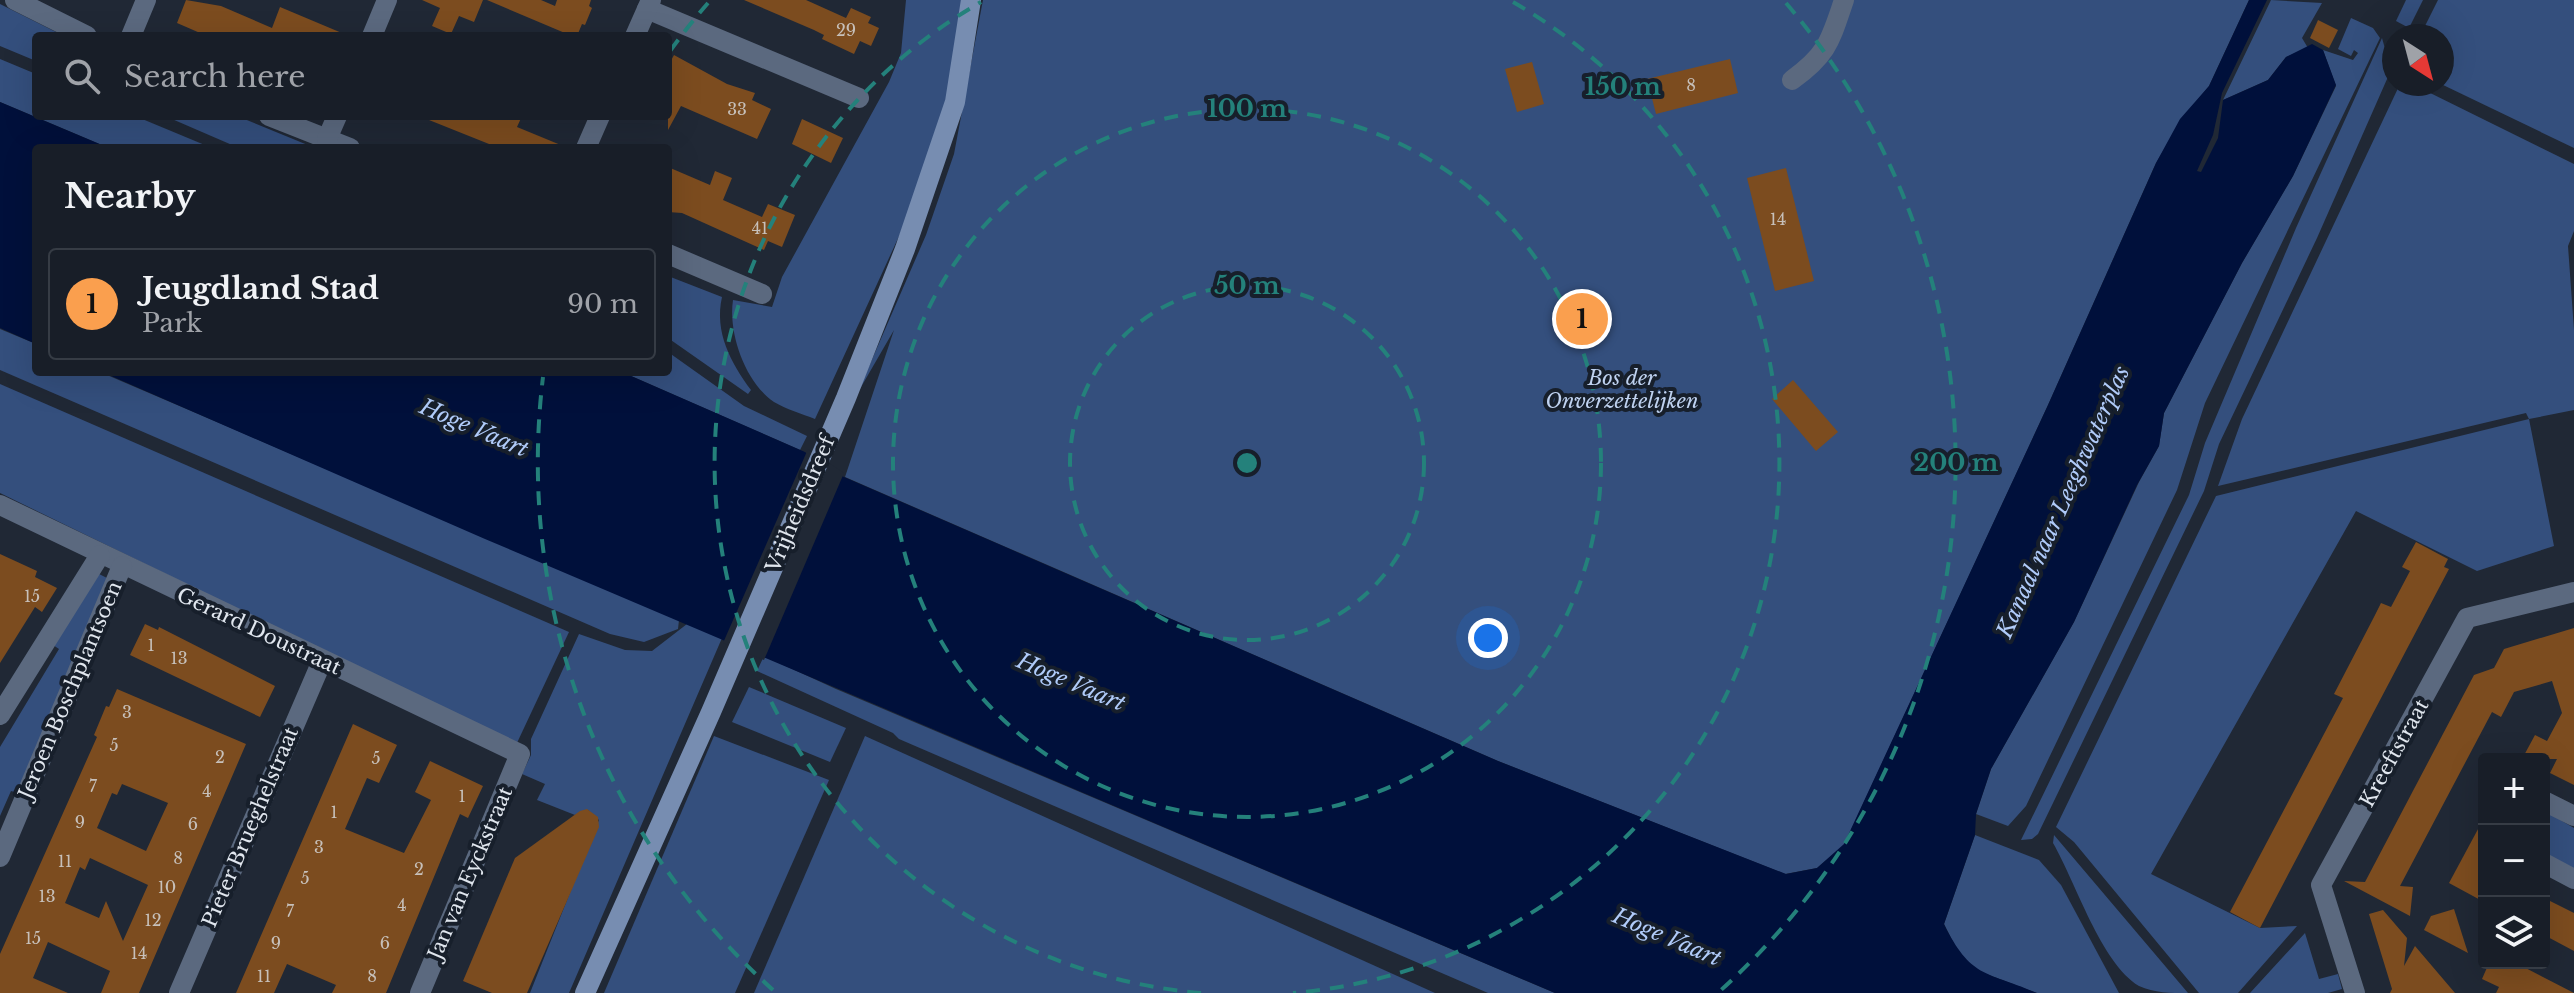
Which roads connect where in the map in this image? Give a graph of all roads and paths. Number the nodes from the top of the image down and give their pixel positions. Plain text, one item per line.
1 (15, 0) edge
2 (146, 0) edge
3 (387, 0) edge
4 (971, 0) edge
5 (1844, 0) edge
6 (649, 5) edge
7 (79, 32) edge
8 (133, 32) edge
9 (374, 32) edge
10 (637, 32) edge
11 (1792, 80) dead end
12 (859, 98) dead end
13 (279, 120) edge
14 (335, 120) edge
15 (598, 120) edge
16 (327, 139) junction
17 (340, 144) edge
18 (588, 144) edge
19 (672, 256) edge
20 (762, 294) dead end
21 (0, 505) edge
22 (100, 555) junction
23 (122, 566) junction
24 (2574, 592) edge
25 (322, 661) junction
26 (0, 715) edge
27 (520, 754) joint
28 (2550, 804) edge
29 (2574, 816) edge
30 (0, 857) edge
31 (2550, 866) edge
32 (2574, 879) edge
33 (179, 993) edge
34 (420, 993) edge
35 (585, 993) edge
36 (2355, 993) edge

1 - 7 street
2 - 8 street
3 - 9 street
4 - 35 main road, Vrijheidsdreef
5 - 11 street
6 - 10 street
6 - 12 street
13 - 16 street
14 - 16 street
15 - 18 street
16 - 17 street
19 - 20 street
21 - 22 street, Gerard Doustraat
22 - 23 street, Gerard Doustraat
22 - 26 street, Jeroen Boschplantsoen
23 - 25 street, Gerard Doustraat
23 - 30 street, Jeroen Boschplantsoen
24 - 36 street, Kreeftstraat
25 - 27 street, Gerard Doustraat
25 - 33 street, Pieter Brueghelstraat
27 - 34 street, Jan van Eyckstraat
28 - 29 street
31 - 32 street

